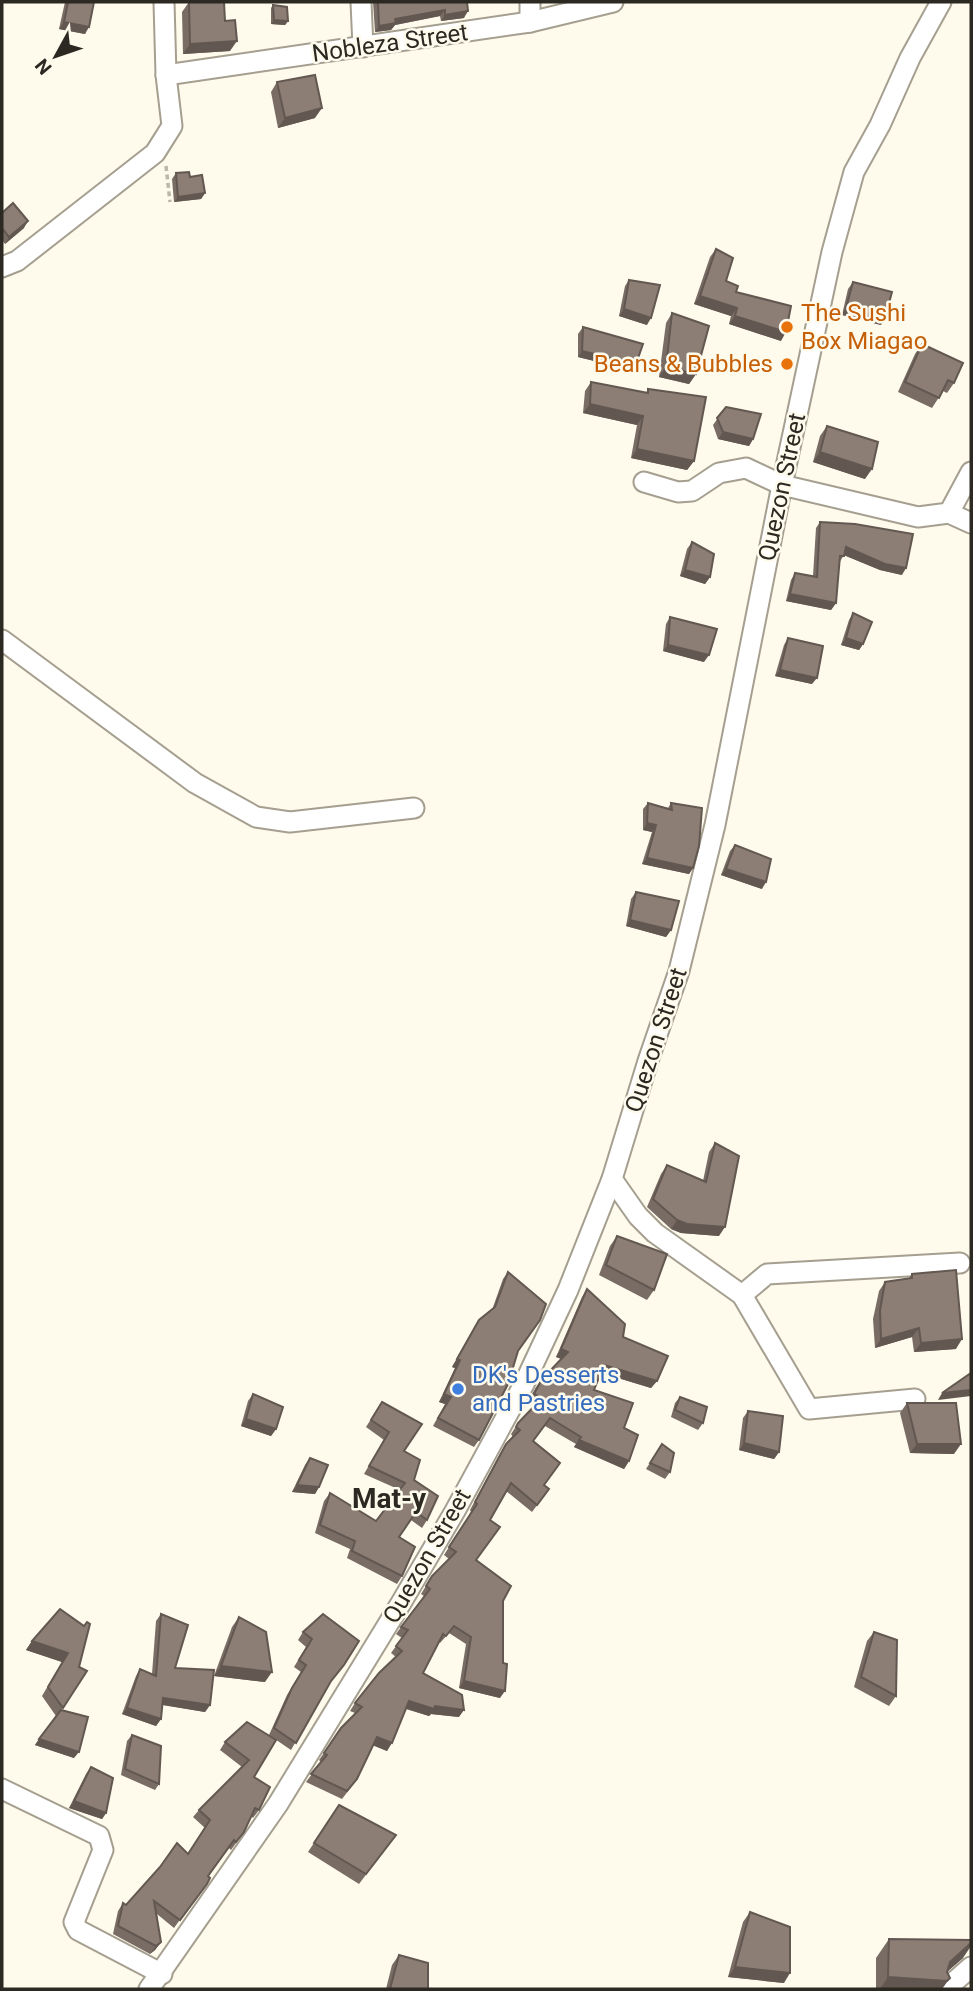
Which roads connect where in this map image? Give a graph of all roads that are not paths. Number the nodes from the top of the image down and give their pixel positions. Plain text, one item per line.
1 (164, 2) edge
2 (361, 2) edge
3 (530, 2) edge
4 (613, 2) edge
5 (941, 2) edge
6 (530, 22) junction
7 (363, 47) junction
8 (166, 75) junction
9 (2, 267) edge
10 (971, 472) edge
11 (644, 482) dead end
12 (782, 485) junction
13 (949, 513) junction
14 (971, 523) edge
15 (2, 640) edge
16 (414, 808) dead end
17 (612, 1179) junction
18 (960, 1263) dead end
19 (743, 1295) junction
20 (915, 1399) dead end
21 (2, 1789) edge
22 (971, 1967) edge
23 (155, 1982) edge
24 (946, 1989) edge

1 - 8 street
2 - 7 street
3 - 6 street
4 - 6 street, Nobleza Street
5 - 12 street, Quezon Street
6 - 7 street, Nobleza Street
7 - 8 street, Nobleza Street
8 - 9 street
10 - 13 street
11 - 12 street
12 - 13 street
12 - 17 street, Quezon Street
13 - 14 street
15 - 16 street
17 - 19 street
17 - 23 street, Quezon Street
18 - 19 street
19 - 20 street
21 - 23 street
22 - 24 street

